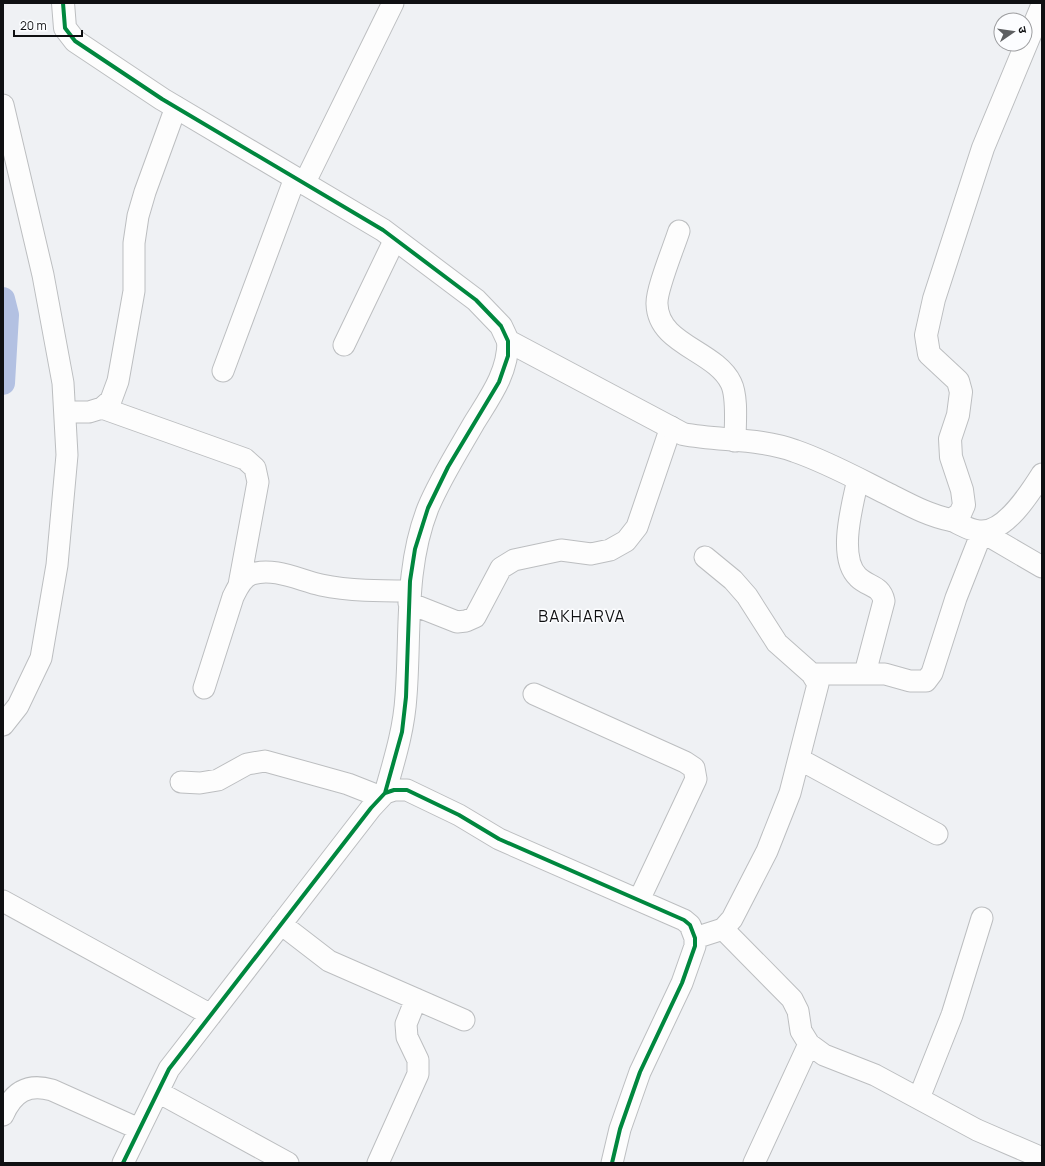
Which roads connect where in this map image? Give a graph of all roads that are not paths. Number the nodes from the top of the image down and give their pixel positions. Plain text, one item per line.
1 (63, 3) edge
2 (393, 3) edge
3 (1042, 6) edge
4 (3, 105) edge
5 (176, 107) junction
6 (300, 181) junction
7 (679, 231) dead end
8 (395, 239) junction
9 (508, 341) junction
10 (344, 345) dead end
11 (222, 371) dead end
12 (102, 408) junction
13 (65, 412) junction
14 (671, 427) junction
15 (735, 441) junction
16 (1042, 474) edge
17 (858, 478) junction
18 (951, 520) junction
19 (982, 532) junction
20 (704, 557) dead end
21 (1042, 567) edge
22 (239, 585) junction
23 (410, 597) junction
24 (865, 673) junction
25 (812, 674) junction
26 (204, 688) dead end
27 (534, 694) dead end
28 (3, 725) edge
29 (799, 759) junction
30 (181, 782) dead end
31 (383, 795) junction
32 (937, 834) dead end
33 (639, 900) junction
34 (3, 901) edge
35 (982, 918) dead end
36 (281, 924) junction
37 (723, 929) junction
38 (695, 938) junction
39 (416, 999) junction
40 (211, 1015) junction
41 (464, 1020) dead end
42 (809, 1044) junction
43 (158, 1092) junction
44 (919, 1098) junction
45 (3, 1115) edge
46 (139, 1129) junction
47 (1042, 1158) edge
48 (123, 1163) edge
49 (288, 1163) edge
50 (378, 1163) edge
51 (612, 1163) edge
52 (754, 1163) edge

1 - 5 street
2 - 6 street
3 - 18 street
4 - 13 street
5 - 6 street
5 - 12 street
6 - 8 street
6 - 11 street
7 - 15 street
8 - 9 street
8 - 10 street
9 - 14 street
9 - 23 street
12 - 13 street
12 - 22 street
13 - 28 street
14 - 15 street
14 - 23 street
15 - 17 street
16 - 19 street
17 - 18 street
17 - 24 street
18 - 19 street
19 - 21 street
19 - 24 street
20 - 25 street
22 - 23 street
22 - 26 street
23 - 31 street
24 - 25 street
25 - 29 street
27 - 33 street
29 - 32 street
29 - 37 street
30 - 31 street
31 - 33 street
31 - 36 street
33 - 38 street
34 - 40 street
35 - 44 street
36 - 39 street
36 - 40 street
37 - 38 street
37 - 42 street
38 - 51 street
39 - 41 street
39 - 50 street
40 - 43 street
42 - 44 street
42 - 52 street
43 - 46 street
43 - 49 street
44 - 47 street
45 - 46 street
46 - 48 street

